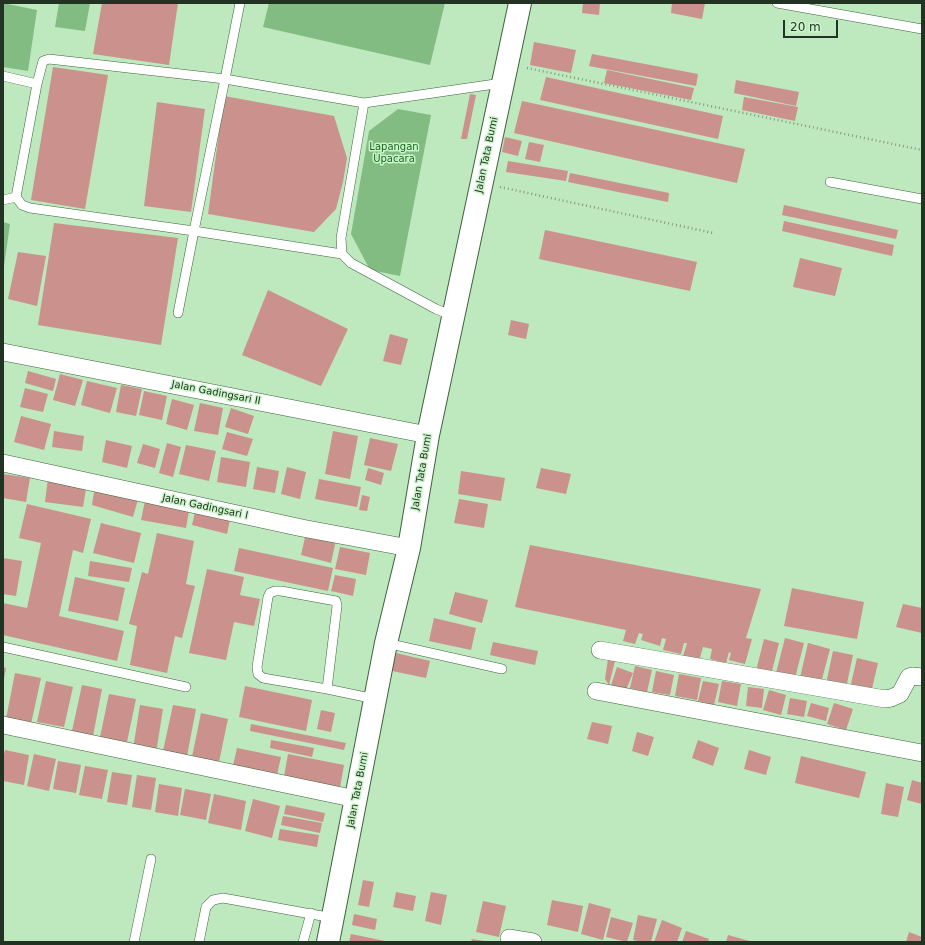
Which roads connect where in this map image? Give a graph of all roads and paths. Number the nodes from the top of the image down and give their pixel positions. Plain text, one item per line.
1 (240, 3) edge
2 (520, 3) edge
3 (777, 3) edge
4 (922, 30) edge
5 (505, 73) junction
6 (3, 76) edge
7 (225, 80) junction
8 (36, 84) junction
9 (364, 103) junction
10 (922, 150) edge
11 (830, 182) dead end
12 (482, 183) junction
13 (16, 197) junction
14 (3, 200) edge
15 (922, 200) edge
16 (194, 232) junction
17 (713, 233) dead end
18 (342, 254) junction
19 (178, 314) dead end
20 (453, 316) junction
21 (3, 352) edge
22 (428, 435) junction
23 (3, 463) edge
24 (409, 548) junction
25 (386, 643) junction
26 (3, 648) edge
27 (600, 650) dead end
28 (502, 669) dead end
29 (922, 676) edge
30 (186, 687) dead end
31 (327, 689) junction
32 (596, 691) dead end
33 (375, 699) junction
34 (3, 725) edge
35 (922, 753) edge
36 (356, 799) junction
37 (151, 859) dead end
38 (311, 914) junction
39 (332, 918) junction
40 (509, 938) dead end
41 (134, 942) edge
42 (199, 942) edge
43 (302, 942) edge
44 (328, 942) edge
45 (533, 942) edge

1 - 7 lane
2 - 5 street, Jalan Tata Bumi
3 - 4 lane
5 - 9 lane
5 - 10 path
5 - 12 street, Jalan Tata Bumi
6 - 8 lane
7 - 8 lane
7 - 9 lane
7 - 16 lane
8 - 13 lane
9 - 18 lane
11 - 15 lane
12 - 17 path
12 - 20 street, Jalan Tata Bumi
13 - 14 lane
13 - 16 lane
16 - 18 lane
16 - 19 lane
18 - 20 lane
20 - 22 street, Jalan Tata Bumi
21 - 22 street, Jalan Gadingsari II
22 - 24 street, Jalan Tata Bumi
23 - 24 street, Jalan Gadingsari I
24 - 25 street, Jalan Tata Bumi
25 - 28 lane
25 - 33 street, Jalan Tata Bumi
26 - 30 lane
27 - 29 street
31 - 31 lane
31 - 33 lane
32 - 35 street
33 - 36 street, Jalan Tata Bumi
34 - 36 street
36 - 39 street, Jalan Tata Bumi
37 - 41 lane
38 - 39 lane
38 - 42 lane
38 - 43 lane
39 - 44 street, Jalan Tata Bumi
40 - 45 street

